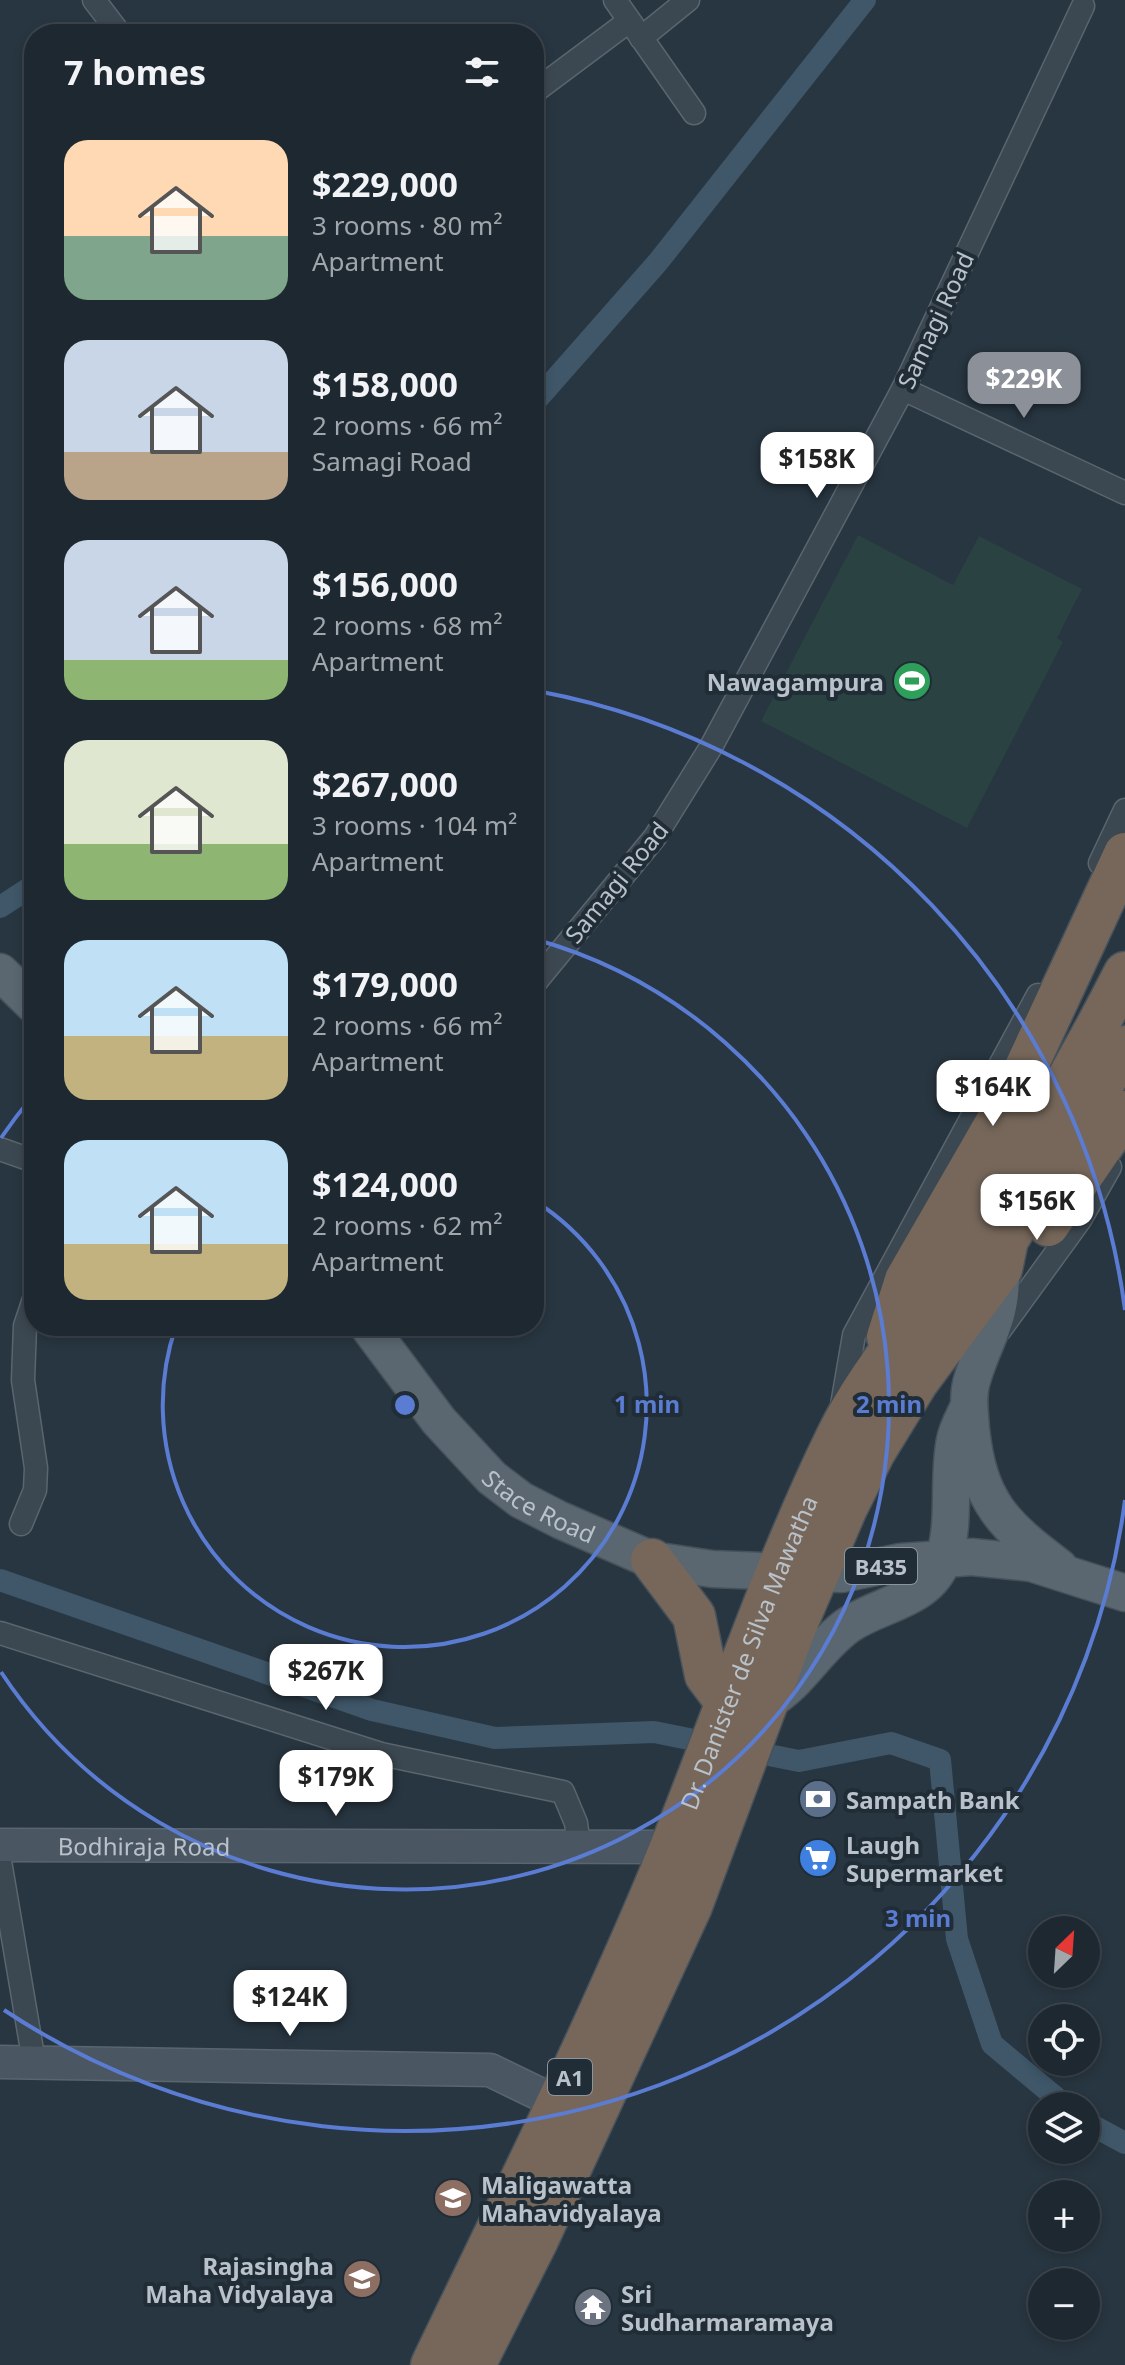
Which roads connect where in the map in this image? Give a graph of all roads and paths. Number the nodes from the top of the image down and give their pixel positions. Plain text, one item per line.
1 (94, 0) edge
2 (615, 0) edge
3 (688, 0) edge
4 (1083, 6) dead end
5 (112, 24) edge
6 (635, 30) junction
7 (544, 86) edge
8 (694, 113) dead end
9 (903, 389) junction
10 (1125, 493) edge
11 (1125, 810) edge
12 (1125, 854) edge
13 (544, 972) edge
14 (1125, 973) edge
15 (1125, 1047) edge
16 (1125, 1112) edge
17 (1125, 1146) edge
18 (0, 1149) edge
19 (24, 1157) edge
20 (1001, 1269) junction
21 (25, 1336) edge
22 (375, 1336) edge
23 (980, 1359) junction
24 (878, 1366) junction
25 (969, 1406) junction
26 (836, 1438) junction
27 (21, 1524) dead end
28 (945, 1556) junction
29 (652, 1560) junction
30 (778, 1569) junction
31 (818, 1573) junction
32 (1067, 1573) junction
33 (1125, 1593) edge
34 (0, 1633) edge
35 (745, 1710) junction
36 (713, 1792) junction
37 (0, 1845) edge
38 (579, 1846) junction
39 (670, 1847) junction
40 (0, 1861) edge
41 (0, 2062) edge
42 (34, 2062) junction
43 (558, 2103) junction
44 (432, 2365) edge
45 (474, 2365) edge

1 - 5 street
2 - 6 street
3 - 6 street
4 - 9 street, Samagi Road
6 - 7 street
6 - 8 street
9 - 10 street
9 - 13 street, Samagi Road
11 - 26 street
12 - 24 highway
14 - 24 highway, Dr. Danister de Silva Mawatha / A1
15 - 20 highway, Dr. Danister de Silva Mawatha / A1
16 - 20 highway
17 - 23 street
18 - 19 street
20 - 23 main road
20 - 31 highway, Dr. Danister de Silva Mawatha / A1
21 - 27 street
22 - 29 main road, Stace Road
23 - 25 main road
24 - 26 highway, Dr. Danister de Silva Mawatha / A1
25 - 28 main road
25 - 32 main road
26 - 30 highway, Dr. Danister de Silva Mawatha / A1
28 - 31 main road, B435
28 - 32 main road, B435
28 - 35 main road
29 - 30 main road, Stace Road
29 - 35 highway
30 - 31 main road, Stace Road
30 - 35 highway, Dr. Danister de Silva Mawatha / A1
31 - 35 highway, Dr. Danister de Silva Mawatha / A1
32 - 33 main road, B435
34 - 38 street
35 - 36 highway, Dr. Danister de Silva Mawatha / A1
36 - 39 highway, Dr. Danister de Silva Mawatha / A1
36 - 45 highway, Dr. Danister de Silva Mawatha / A1
37 - 38 street, Bodhiraja Road
38 - 39 street, Bodhiraja Road
39 - 43 highway, Dr. Danister de Silva Mawatha / A1
40 - 42 street
41 - 42 street
42 - 43 street
43 - 44 highway, Dr. Danister de Silva Mawatha / A1

